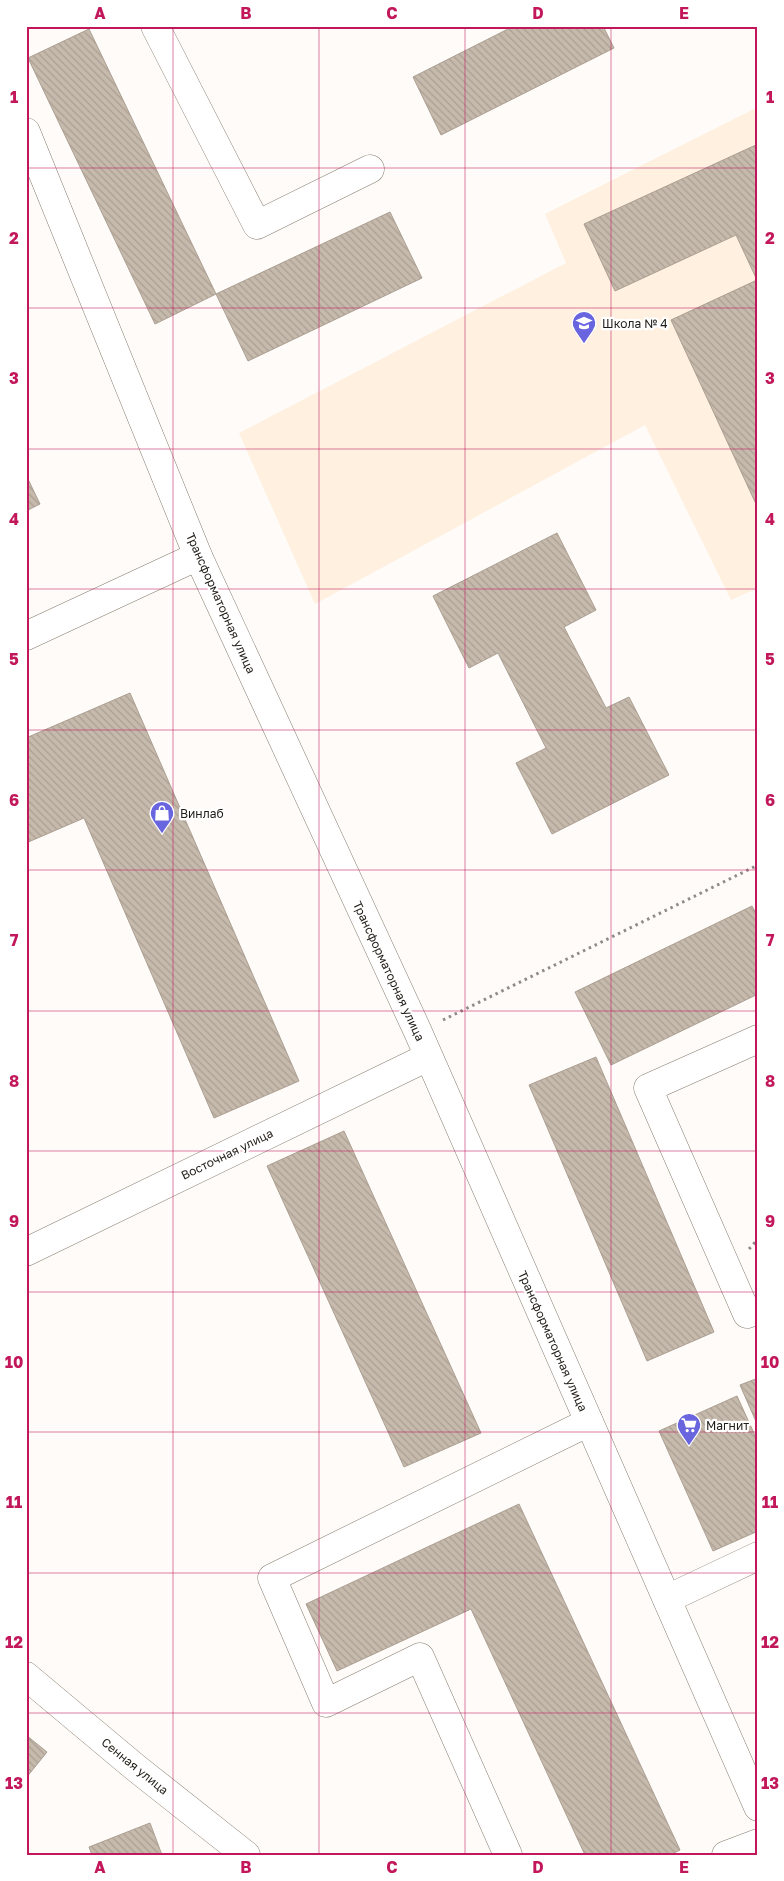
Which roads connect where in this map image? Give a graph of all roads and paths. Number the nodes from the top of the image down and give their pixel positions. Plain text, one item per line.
1 (155, 26) edge
2 (26, 132) edge
3 (370, 169) dead end
4 (198, 556) junction
5 (26, 636) edge
6 (758, 865) edge
7 (418, 1032) junction
8 (758, 1039) edge
9 (428, 1057) junction
10 (26, 1252) edge
11 (758, 1310) edge
12 (589, 1422) junction
13 (758, 1556) edge
14 (667, 1599) junction
15 (26, 1676) edge
16 (758, 1807) edge
17 (758, 1843) edge
18 (246, 1855) edge
19 (508, 1855) edge
20 (726, 1855) edge

1 - 3 street
2 - 4 street, Трансформаторная улица
4 - 5 street
4 - 7 street, Трансформаторная улица
6 - 7 path
7 - 9 street, Трансформаторная улица
8 - 11 street
9 - 10 street, Восточная улица
9 - 12 street, Трансформаторная улица
12 - 14 street, Трансформаторная улица
12 - 19 street
13 - 14 street
14 - 16 street, Трансформаторная улица
15 - 18 street, Сенная улица
17 - 20 street

